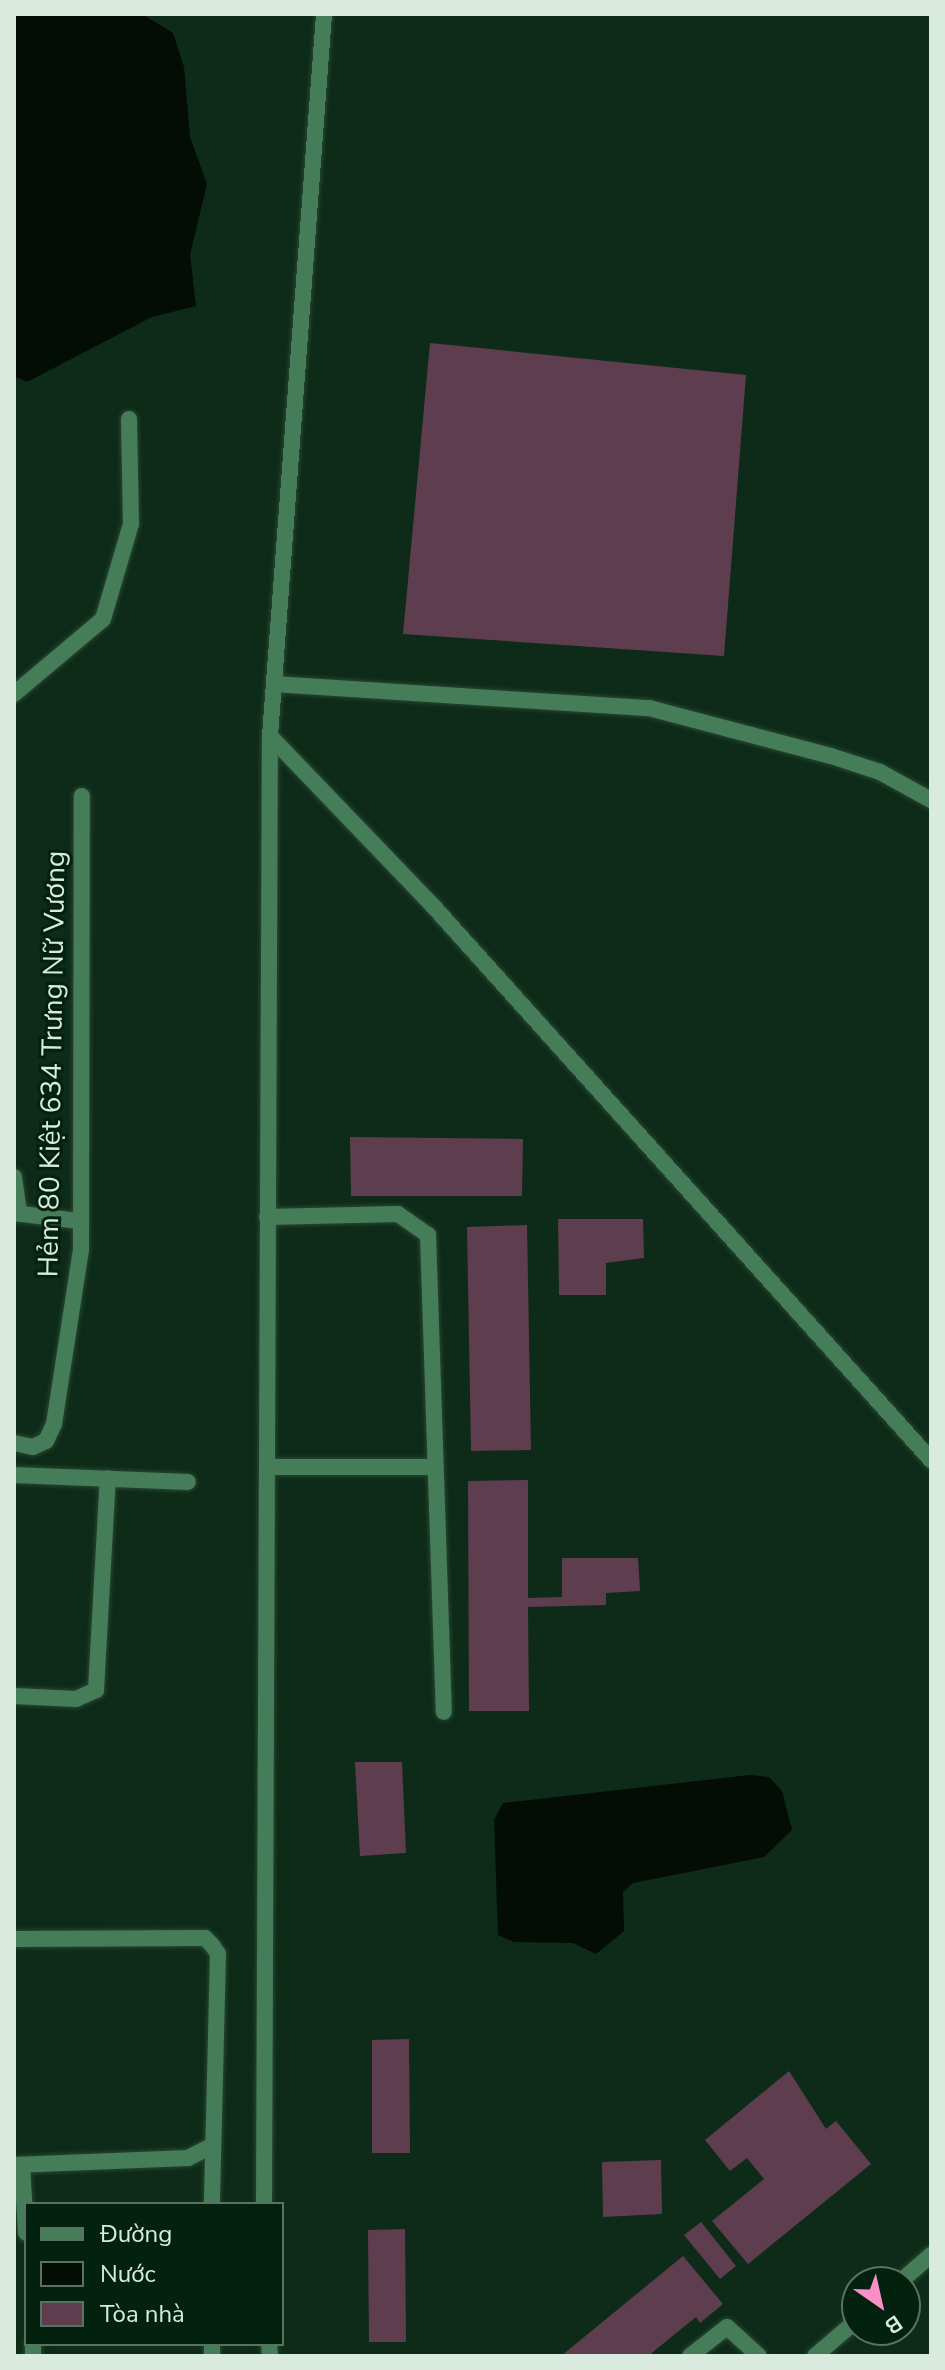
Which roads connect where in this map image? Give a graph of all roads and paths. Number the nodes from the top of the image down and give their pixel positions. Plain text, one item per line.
1 (324, 14) edge
2 (129, 419) dead end
3 (274, 684) junction
4 (14, 694) edge
5 (270, 736) junction
6 (82, 796) dead end
7 (931, 800) edge
8 (14, 1177) edge
9 (17, 1214) edge
10 (267, 1217) junction
11 (78, 1221) junction
12 (14, 1443) edge
13 (931, 1460) edge
14 (269, 1467) junction
15 (435, 1467) junction
16 (14, 1475) edge
17 (108, 1478) junction
18 (188, 1482) dead end
19 (14, 1696) edge
20 (444, 1712) dead end
21 (14, 1939) edge
22 (213, 2145) junction
23 (18, 2165) edge
24 (212, 2202) edge
25 (264, 2202) edge
26 (24, 2216) edge
27 (841, 2334) edge
28 (690, 2356) edge
29 (759, 2356) edge
30 (815, 2356) edge

1 - 3 street
2 - 4 street
3 - 5 street
3 - 7 street
5 - 10 street
5 - 13 street
6 - 11 street, Hẻm 80 Kiệt 634 Trưng Nữ Vương
8 - 9 street
9 - 11 street
10 - 14 street
10 - 15 street
11 - 12 street, Hẻm 80 Kiệt 634 Trưng Nữ Vương
14 - 15 street
14 - 25 street
15 - 20 street
16 - 17 street
17 - 18 street
17 - 19 street
21 - 22 street
22 - 23 street
22 - 24 street
23 - 26 street
27 - 30 street
28 - 29 street

